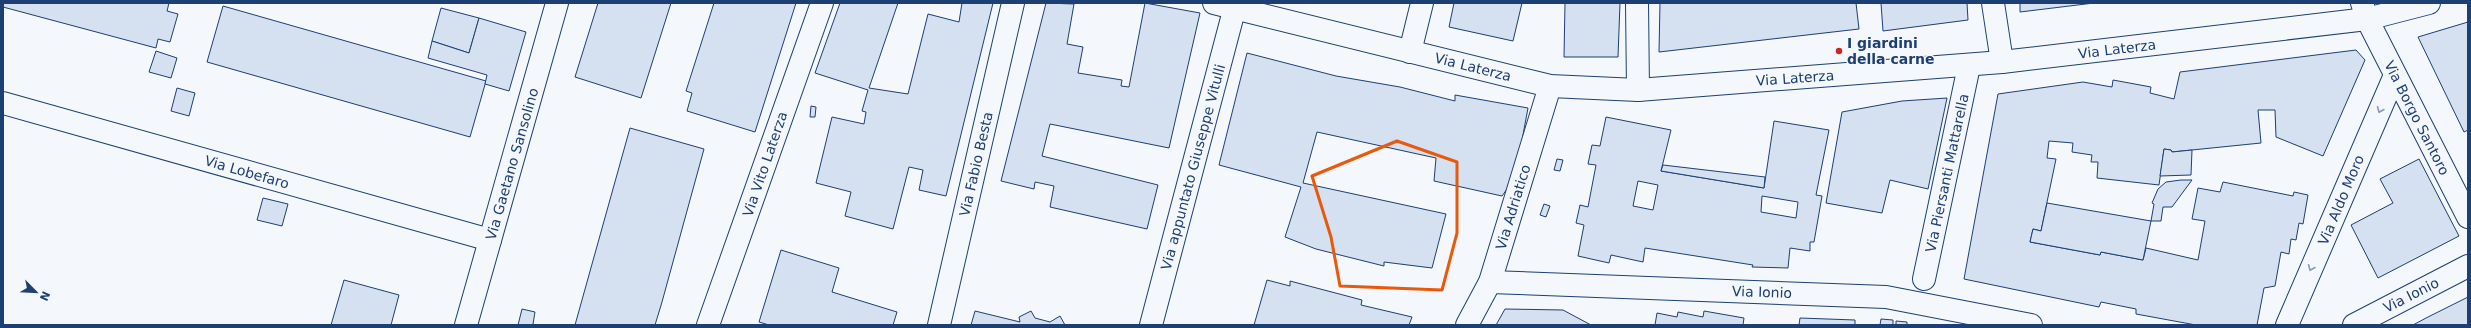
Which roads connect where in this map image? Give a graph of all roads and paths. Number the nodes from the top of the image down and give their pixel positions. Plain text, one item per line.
1 (557, 3) edge
2 (822, 3) edge
3 (1013, 3) edge
4 (1214, 3) edge
5 (1422, 3) edge
6 (1637, 3) edge
7 (1993, 3) edge
8 (2429, 3) edge
9 (1235, 6) edge
10 (2365, 11) edge
11 (1410, 52) junction
12 (2002, 62) junction
13 (1969, 66) junction
14 (2395, 74) junction
15 (1550, 86) junction
16 (1638, 90) junction
17 (3, 103) edge
18 (2468, 217) edge
19 (490, 240) junction
20 (2468, 266) edge
21 (1924, 279) dead end
22 (1490, 282) junction
23 (466, 325) edge
24 (708, 325) edge
25 (939, 325) edge
26 (1151, 325) edge
27 (1467, 325) edge
28 (2031, 325) edge
29 (2287, 325) edge
30 (2354, 325) edge

1 - 19 street, Via Gaetano Sansolino
2 - 24 street, Via Vito Laterza
3 - 25 street, Via Fabio Besta
4 - 9 street, Via Laterza
5 - 11 street
6 - 16 street
7 - 12 street
8 - 10 street, Via Laterza
9 - 11 street, Via Laterza
9 - 26 street, Via appuntato Giuseppe Vitulli
10 - 12 street, Via Laterza
10 - 14 street, Via Borgo Santoro
11 - 15 street, Via Laterza
12 - 13 street, Via Laterza
13 - 16 street, Via Laterza
13 - 21 street, Via Piersanti Mattarella
14 - 18 street, Via Borgo Santoro
14 -> 29 street, Via Aldo Moro
15 - 16 street, Via Laterza
15 - 22 street, Via Adriatico
17 - 19 street, Via Lobefaro
19 - 23 street, Via Gaetano Sansolino
20 - 30 street, Via Ionio
22 - 27 street, Via Adriatico
22 - 28 street, Via Ionio

